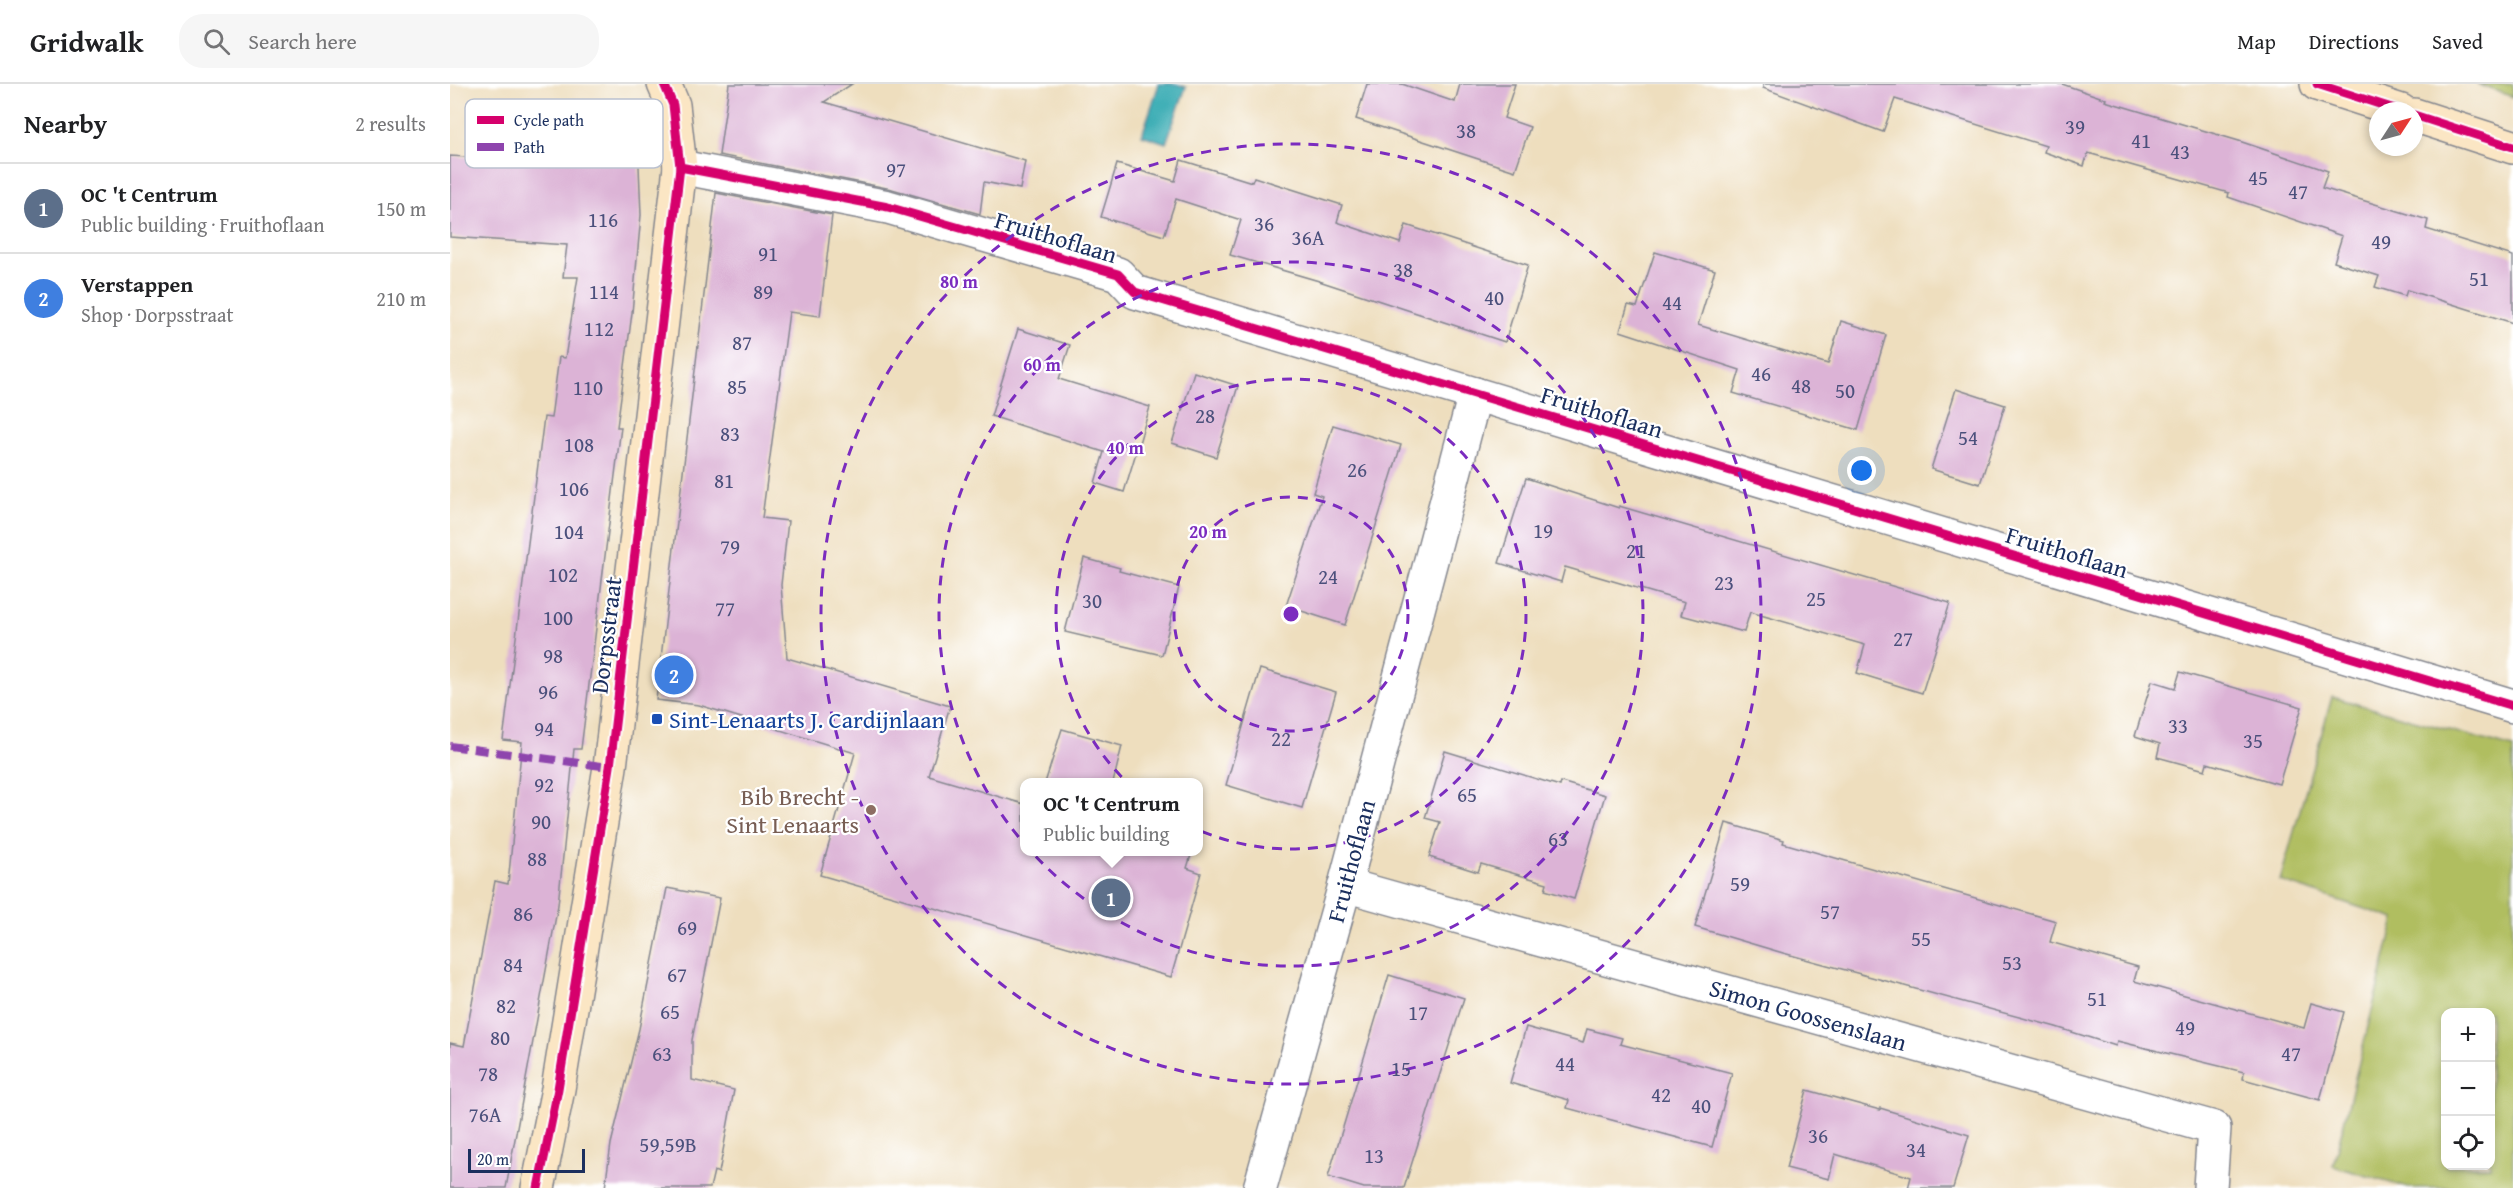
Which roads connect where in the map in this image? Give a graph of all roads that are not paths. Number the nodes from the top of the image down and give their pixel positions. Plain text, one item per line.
1 (664, 84) edge
2 (2316, 84) edge
3 (2373, 102) edge
4 (2423, 118) edge
5 (2513, 147) edge
6 (680, 167) junction
7 (1475, 394) junction
8 (2513, 706) edge
9 (1344, 885) junction
10 (538, 1188) edge
11 (1260, 1188) edge
12 (2210, 1188) edge

1 - 6 street, Dorpsstraat
2 - 3 street
4 - 5 street
6 - 7 street, Fruithoflaan
6 - 10 street, Dorpsstraat
7 - 8 street, Fruithoflaan
7 - 9 street, Fruithoflaan
9 - 11 street, Fruithoflaan
9 - 12 street, Simon Goossenslaan

